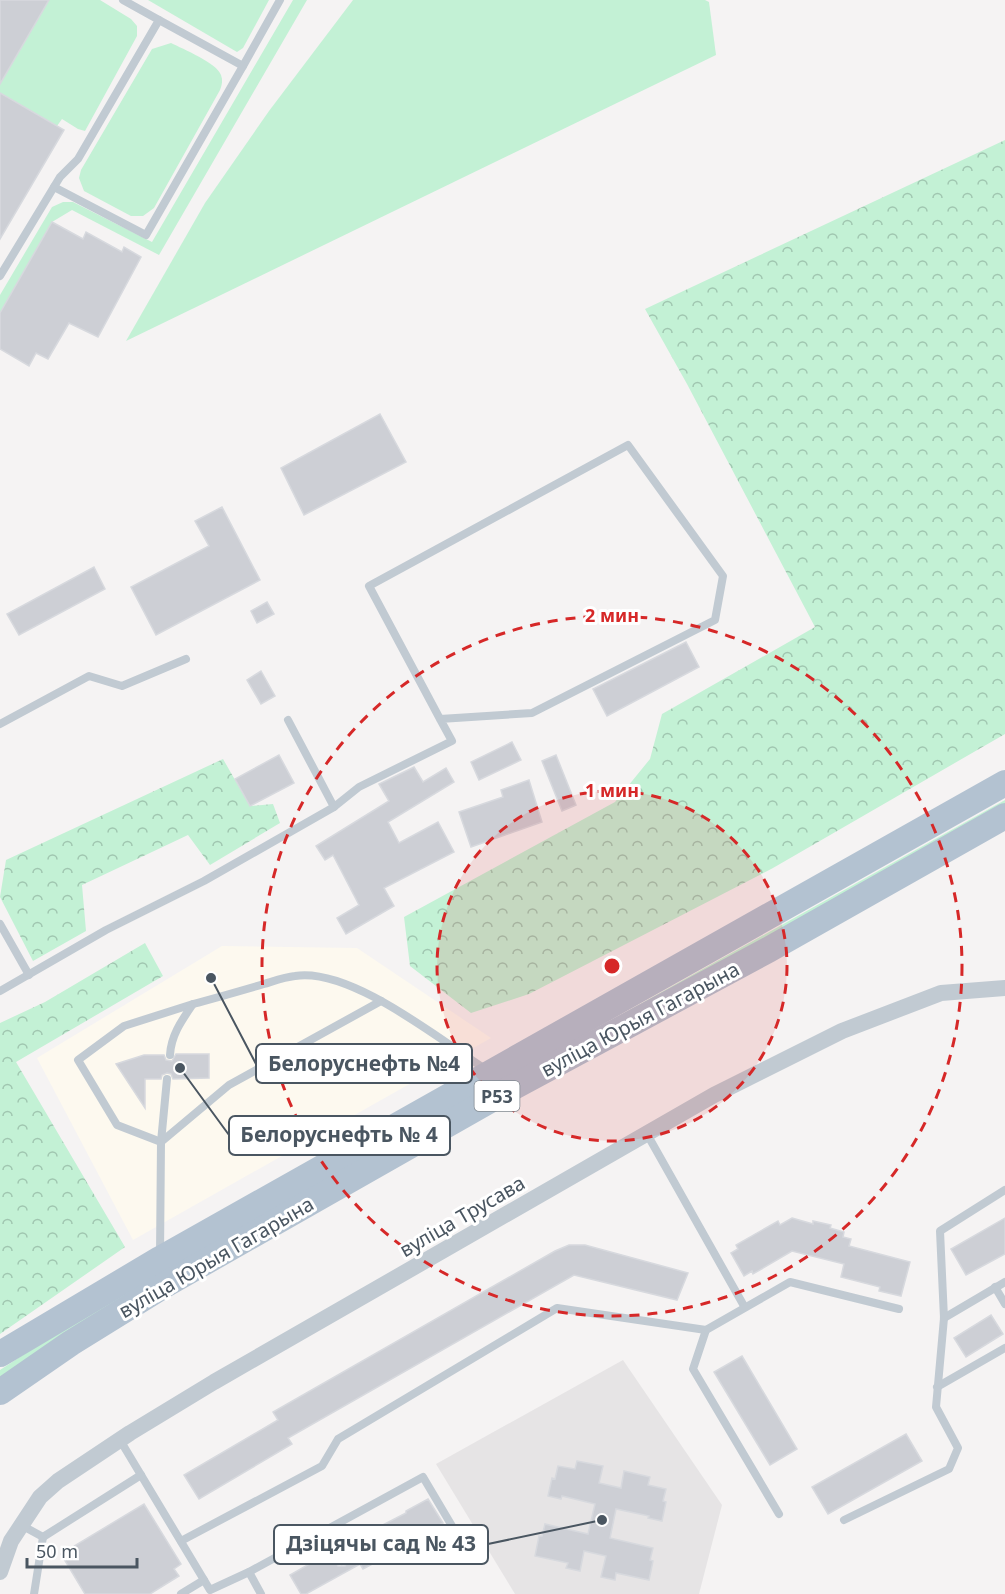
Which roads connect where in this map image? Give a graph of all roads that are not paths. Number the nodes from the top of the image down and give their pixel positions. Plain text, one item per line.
1 (123, 0) edge
2 (280, 0) edge
3 (159, 21) junction
4 (243, 66) junction
5 (54, 187) junction
6 (0, 276) edge
7 (186, 659) dead end
8 (440, 719) junction
9 (288, 720) dead end
10 (0, 724) edge
11 (1005, 783) edge
12 (334, 807) junction
13 (1005, 816) edge
14 (0, 924) edge
15 (29, 975) junction
16 (1005, 988) edge
17 (0, 991) edge
18 (381, 1001) junction
19 (193, 1004) junction
20 (170, 1054) dead end
21 (493, 1073) junction
22 (167, 1079) dead end
23 (647, 1134) junction
24 (161, 1142) junction
25 (1005, 1190) edge
26 (160, 1259) junction
27 (1005, 1282) edge
28 (995, 1287) junction
29 (1005, 1304) edge
30 (744, 1306) junction
31 (899, 1309) dead end
32 (944, 1318) junction
33 (706, 1330) junction
34 (1005, 1348) edge
35 (0, 1354) edge
36 (938, 1387) junction
37 (0, 1392) edge
38 (125, 1436) junction
39 (141, 1475) junction
40 (779, 1514) dead end
41 (844, 1520) dead end
42 (21, 1525) junction
43 (326, 1530) junction
44 (43, 1537) junction
45 (181, 1541) junction
46 (485, 1544) dead end
47 (342, 1561) dead end
48 (0, 1572) edge
49 (249, 1572) junction
50 (204, 1580) junction
51 (34, 1594) edge
52 (181, 1594) edge
53 (261, 1594) edge

1 - 3 lane
2 - 4 lane
3 - 4 lane
3 - 5 lane
4 - 5 lane
5 - 6 lane
7 - 10 lane
8 - 8 lane
8 - 12 lane
9 - 12 lane
11 - 21 main road, вуліца Юрыя Гагарына / Р53
12 - 15 lane
13 - 37 main road, вуліца Юрыя Гагарына / Р53
14 - 15 lane
15 - 17 lane
16 - 23 street, вуліца Трусава
18 - 19 lane
18 - 21 lane
18 - 24 lane
19 - 20 lane
19 - 24 lane
21 - 26 main road, вуліца Юрыя Гагарына / Р53
22 - 24 lane
23 - 30 lane
23 - 38 street, вуліца Трусава
24 - 26 lane
25 - 32 lane
26 - 35 main road, вуліца Юрыя Гагарына / Р53
27 - 28 lane
28 - 29 lane
28 - 32 lane
30 - 31 lane
30 - 33 lane
32 - 36 lane
33 - 40 lane
33 - 45 lane
34 - 36 lane
36 - 41 lane
38 - 39 lane
38 - 42 street, вуліца Трусава
39 - 44 lane
39 - 45 lane
42 - 44 lane
42 - 48 street, вуліца Трусава
43 - 46 lane
43 - 47 lane
43 - 49 lane
44 - 51 lane
45 - 50 lane
49 - 50 lane
49 - 53 lane
50 - 52 lane

